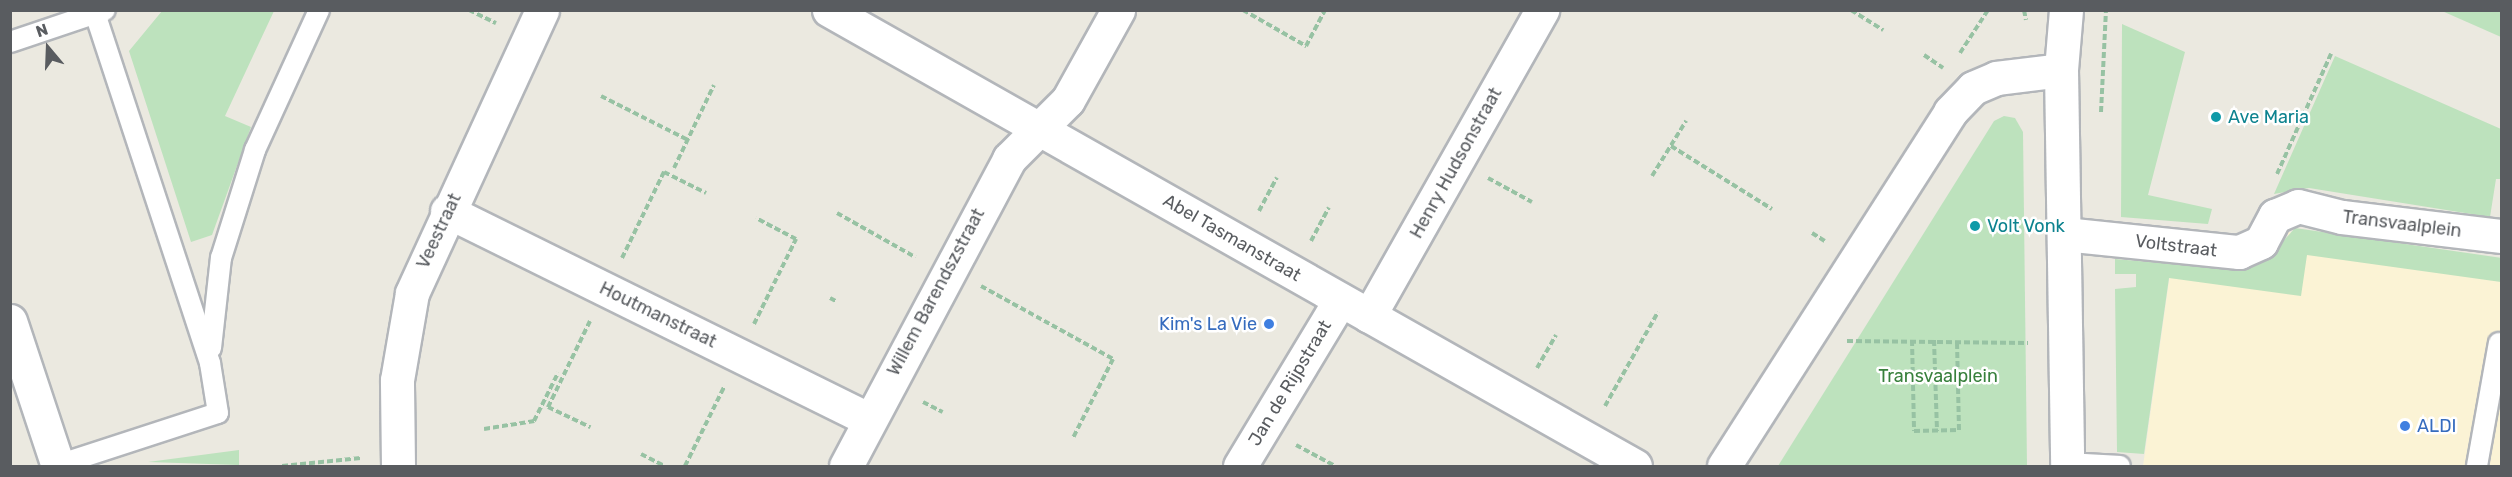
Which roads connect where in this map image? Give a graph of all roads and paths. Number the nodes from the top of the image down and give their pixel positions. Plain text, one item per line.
1 (319, 10) edge
2 (542, 10) edge
3 (829, 10) edge
4 (1118, 10) edge
5 (1243, 10) edge
6 (1325, 10) edge
7 (1542, 10) edge
8 (1851, 10) edge
9 (2106, 10) edge
10 (100, 12) edge
11 (2063, 13) edge
12 (1883, 30) dead end
13 (10, 42) edge
14 (2331, 54) dead end
15 (1924, 55) dead end
16 (2061, 70) junction
17 (2102, 70) dead end
18 (1948, 72) dead end
19 (714, 85) dead end
20 (601, 96) dead end
21 (1686, 121) dead end
22 (1041, 129) junction
23 (687, 140) junction
24 (1671, 146) junction
25 (1457, 160) junction
26 (674, 168) dead end
27 (1652, 176) dead end
28 (706, 193) dead end
29 (1532, 202) dead end
30 (1772, 208) dead end
31 (447, 211) junction
32 (837, 213) dead end
33 (756, 218) dead end
34 (2271, 219) junction
35 (2064, 234) junction
36 (2502, 236) edge
37 (947, 271) junction
38 (606, 290) junction
39 (830, 298) dead end
40 (1340, 300) junction
41 (836, 301) dead end
42 (1658, 312) dead end
43 (1369, 316) junction
44 (10, 321) edge
45 (1912, 340) junction
46 (1934, 340) junction
47 (1957, 340) junction
48 (1805, 341) junction
49 (2065, 342) junction
50 (2499, 343) dead end
51 (738, 355) junction
52 (210, 363) junction
53 (558, 373) dead end
54 (868, 419) junction
55 (591, 427) dead end
56 (1264, 427) junction
57 (484, 429) dead end
58 (1937, 431) junction
59 (1073, 438) dead end
60 (1587, 439) junction
61 (641, 454) dead end
62 (398, 460) edge
63 (2067, 465) edge
64 (58, 466) edge
65 (282, 466) edge
66 (665, 466) edge
67 (685, 466) edge
68 (846, 466) edge
69 (1240, 466) edge
70 (1335, 466) edge
71 (1635, 466) edge
72 (1724, 466) edge
73 (2120, 466) edge
74 (2477, 466) edge

1 - 52 lane
2 - 31 street, Veestraat
3 - 22 street, Abel Tasmanstraat
4 - 22 street, Willem Barendszstraat
5 - 6 path
7 - 25 street, Henry Hudsonstraat
8 - 12 path
9 - 17 path
10 - 13 lane
10 - 52 lane
11 - 16 street
14 - 34 path
15 - 18 path
16 - 35 street
16 - 48 street
19 - 23 path
20 - 23 path
21 - 24 path
22 - 37 street, Willem Barendszstraat
22 - 40 street, Abel Tasmanstraat
23 - 26 path
24 - 27 path
24 - 30 path
25 - 29 path
25 - 43 street, Henry Hudsonstraat
28 - 38 path
31 - 38 street, Houtmanstraat
31 - 62 street, Veestraat
32 - 37 path
33 - 51 path
34 - 35 street, Voltstraat
34 - 36 street, Transvaalplein
35 - 49 street
37 - 54 street, Willem Barendszstraat
37 - 59 path
38 - 51 street, Houtmanstraat
38 - 55 path
39 - 41 path
40 - 43 street, Abel Tasmanstraat
40 - 56 street, Jan de Rijpstraat
42 - 60 path
43 - 60 street, Abel Tasmanstraat
44 - 64 street
45 - 46 path
45 - 48 path
45 - 58 path
46 - 47 path
46 - 58 path
47 - 49 path
47 - 58 path
48 - 72 street
49 - 63 street
50 - 74 lane
51 - 54 street, Houtmanstraat
51 - 67 path
52 - 64 lane
53 - 57 path
54 - 68 street, Willem Barendszstraat
56 - 69 street, Jan de Rijpstraat
56 - 70 path
60 - 71 street, Abel Tasmanstraat
61 - 66 path
62 - 65 path
63 - 73 lane

